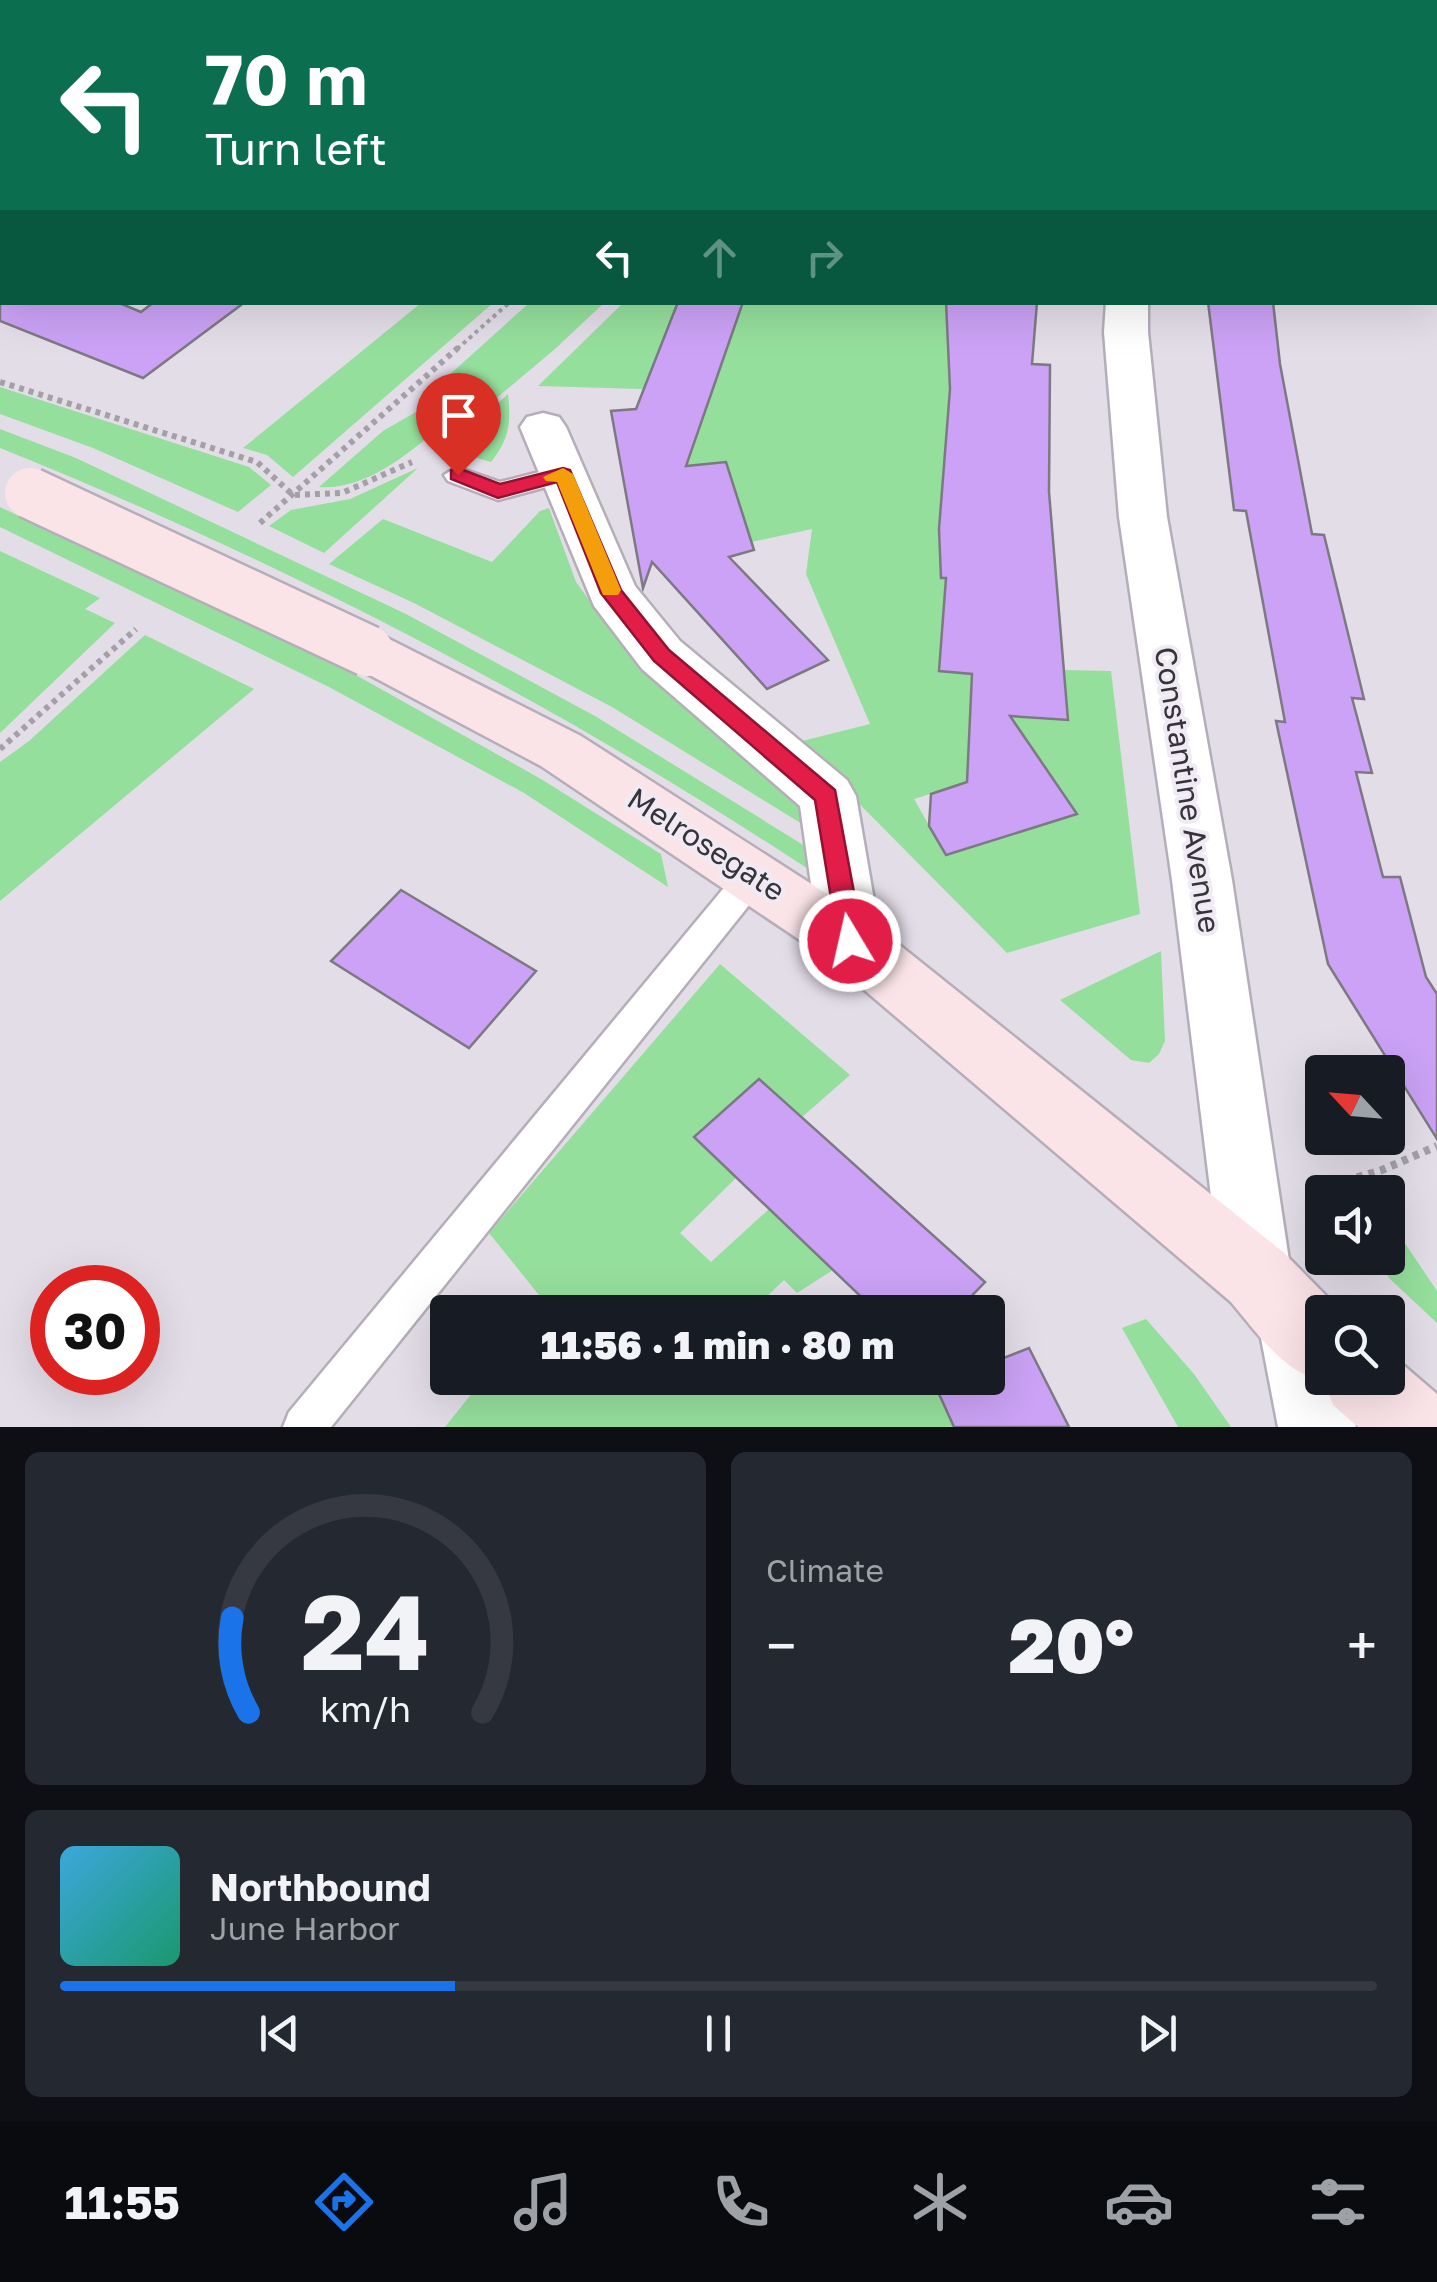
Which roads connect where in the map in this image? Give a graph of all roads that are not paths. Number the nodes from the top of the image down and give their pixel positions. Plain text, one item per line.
1 (1127, 305) edge
2 (553, 451) joint
3 (458, 475) road end
4 (15, 487) edge
5 (754, 876) junction
6 (850, 941) junction
7 (1290, 1313) edge
8 (1379, 1395) edge
9 (304, 1427) edge
10 (1317, 1427) edge
11 (1416, 1427) edge

1 - 7 street, Constantine Avenue
2 - 3 lane
2 - 6 street
4 - 5 street, Melrosegate, bridge
5 - 6 street, Melrosegate
5 - 9 lane
6 - 7 street, Melrosegate
7 - 10 street, Constantine Avenue
8 - 11 street

